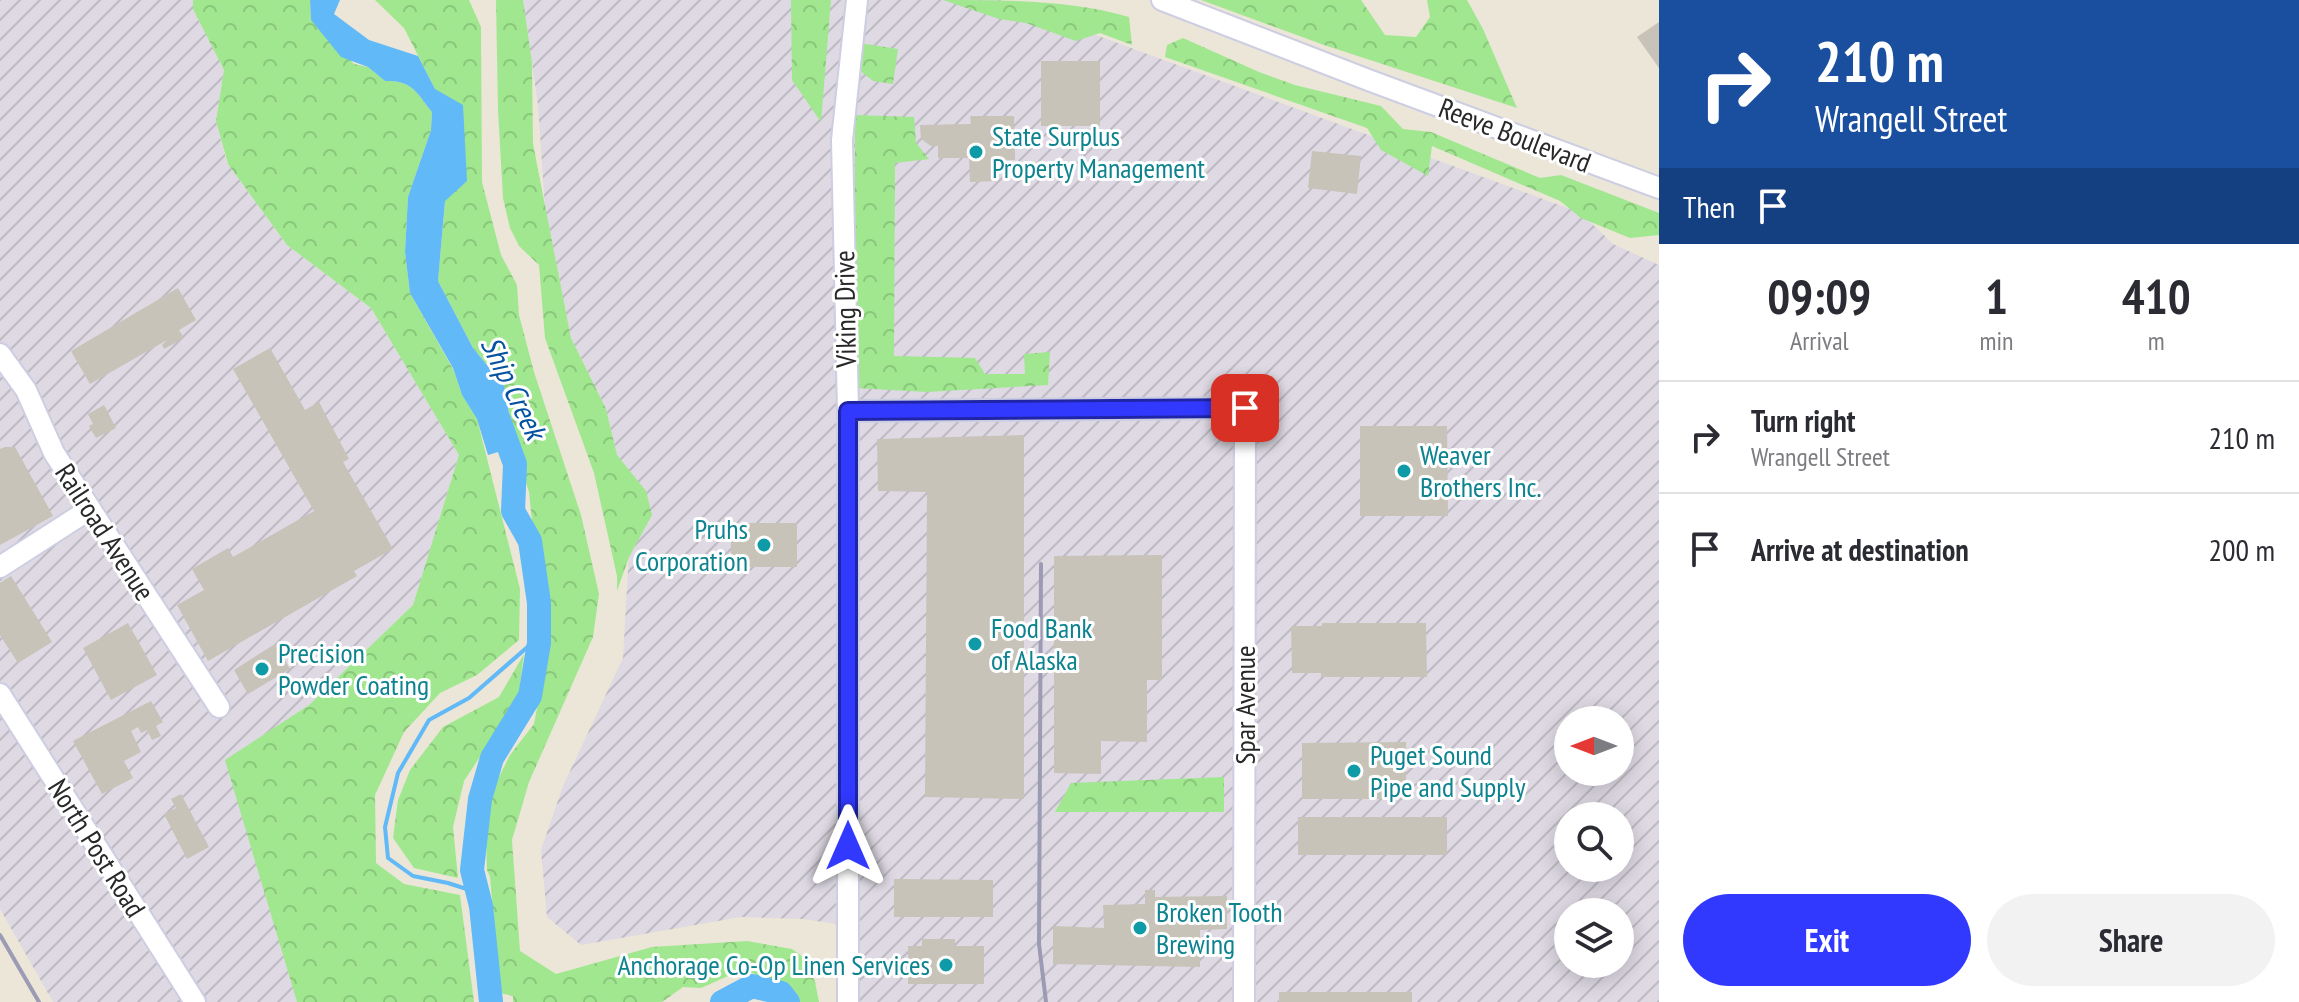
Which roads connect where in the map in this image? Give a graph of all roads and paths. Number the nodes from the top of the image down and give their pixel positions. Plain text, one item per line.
1 (857, 0) edge
2 (1162, 0) edge
3 (1659, 188) edge
4 (0, 354) edge
5 (848, 411) junction
6 (90, 509) junction
7 (0, 567) edge
8 (0, 694) edge
9 (219, 707) dead end
10 (195, 1002) edge
11 (848, 1002) edge
12 (1244, 1002) edge

1 - 5 street, Viking Drive
2 - 3 street, Reeve Boulevard
4 - 6 street, Railroad Avenue
5 - 11 street, Viking Drive
5 - 12 street, Spar Avenue
6 - 7 street
6 - 9 street, Railroad Avenue
8 - 10 street, North Post Road

